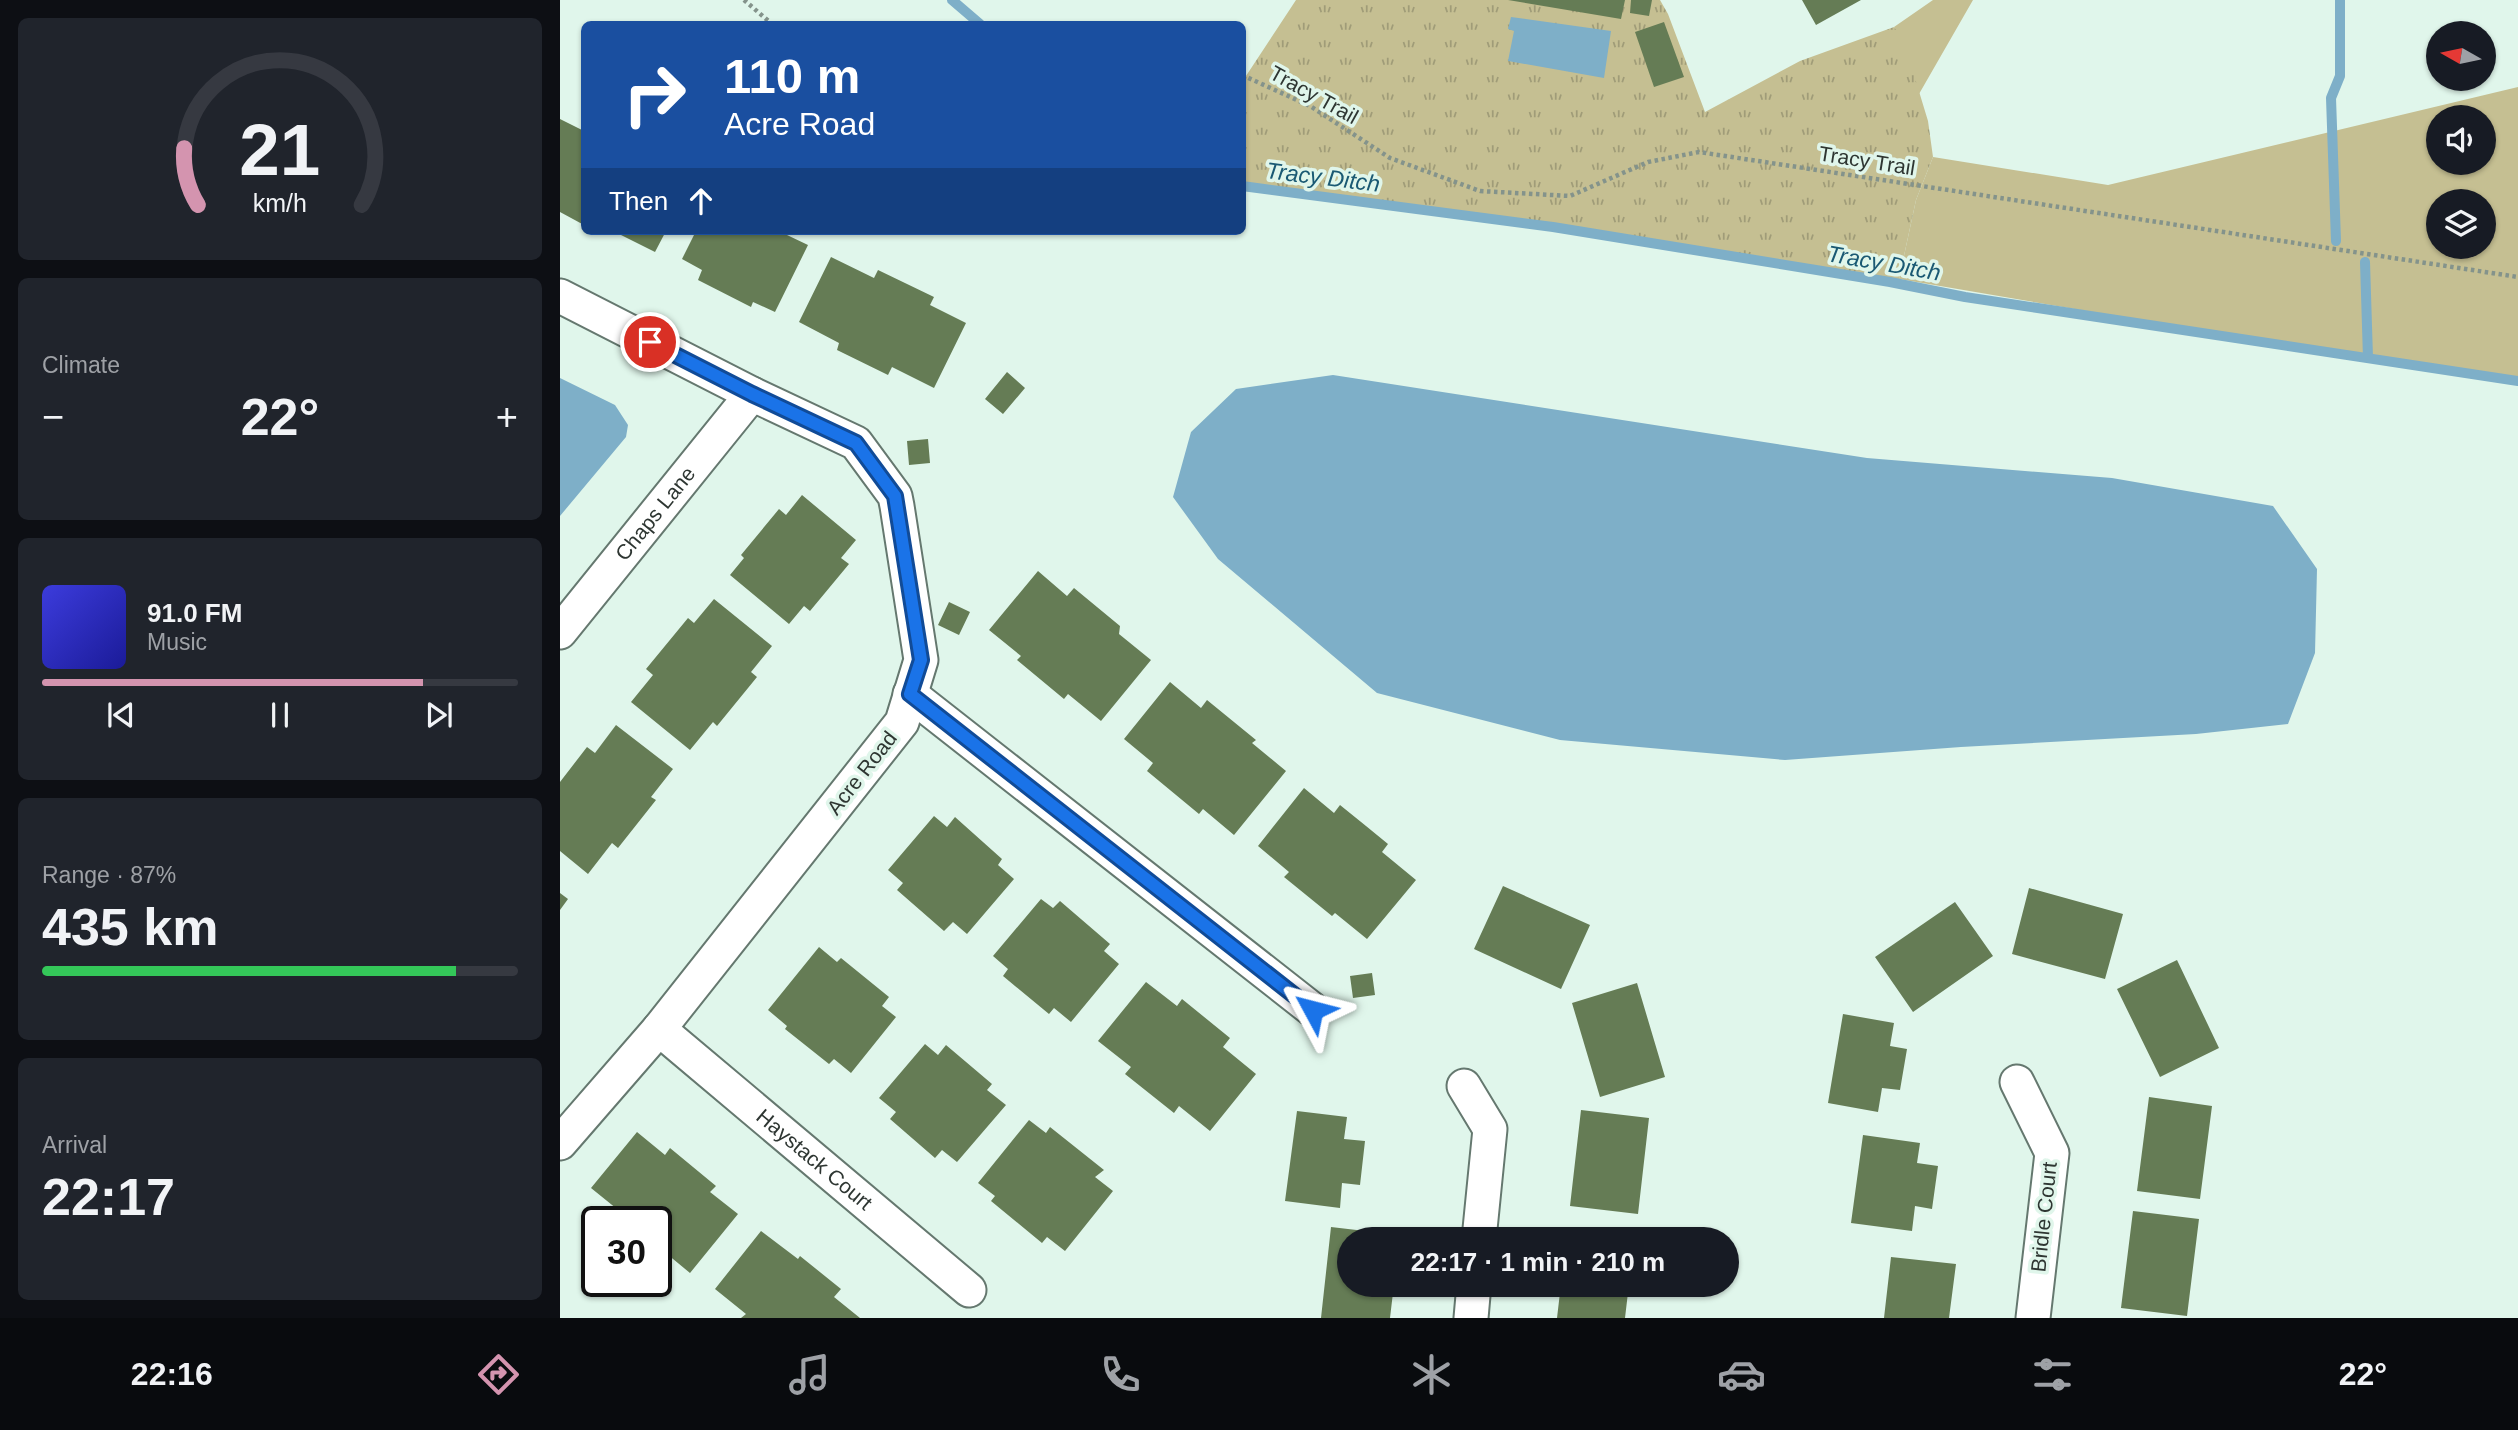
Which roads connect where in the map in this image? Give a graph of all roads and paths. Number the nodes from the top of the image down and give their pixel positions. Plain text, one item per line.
1 (744, 0) edge
2 (768, 21) edge
3 (1246, 77) edge
4 (2518, 277) edge
5 (560, 296) edge
6 (752, 394) junction
7 (560, 632) edge
8 (910, 694) junction
9 (1313, 1010) dead end
10 (659, 1029) junction
11 (2017, 1082) dead end
12 (1464, 1086) dead end
13 (560, 1142) edge
14 (1480, 1227) edge
15 (969, 1290) dead end
16 (1473, 1297) edge
17 (1471, 1318) edge
18 (2033, 1318) edge

1 - 2 path
3 - 4 path, Tracy Trail
5 - 6 street, Acre Road
6 - 7 street, Chaps Lane
6 - 8 street, Acre Road
8 - 9 street
8 - 10 street, Acre Road
10 - 13 street, Acre Road
10 - 15 street, Haystack Court
11 - 18 street, Bridle Court
12 - 14 street
16 - 17 street

